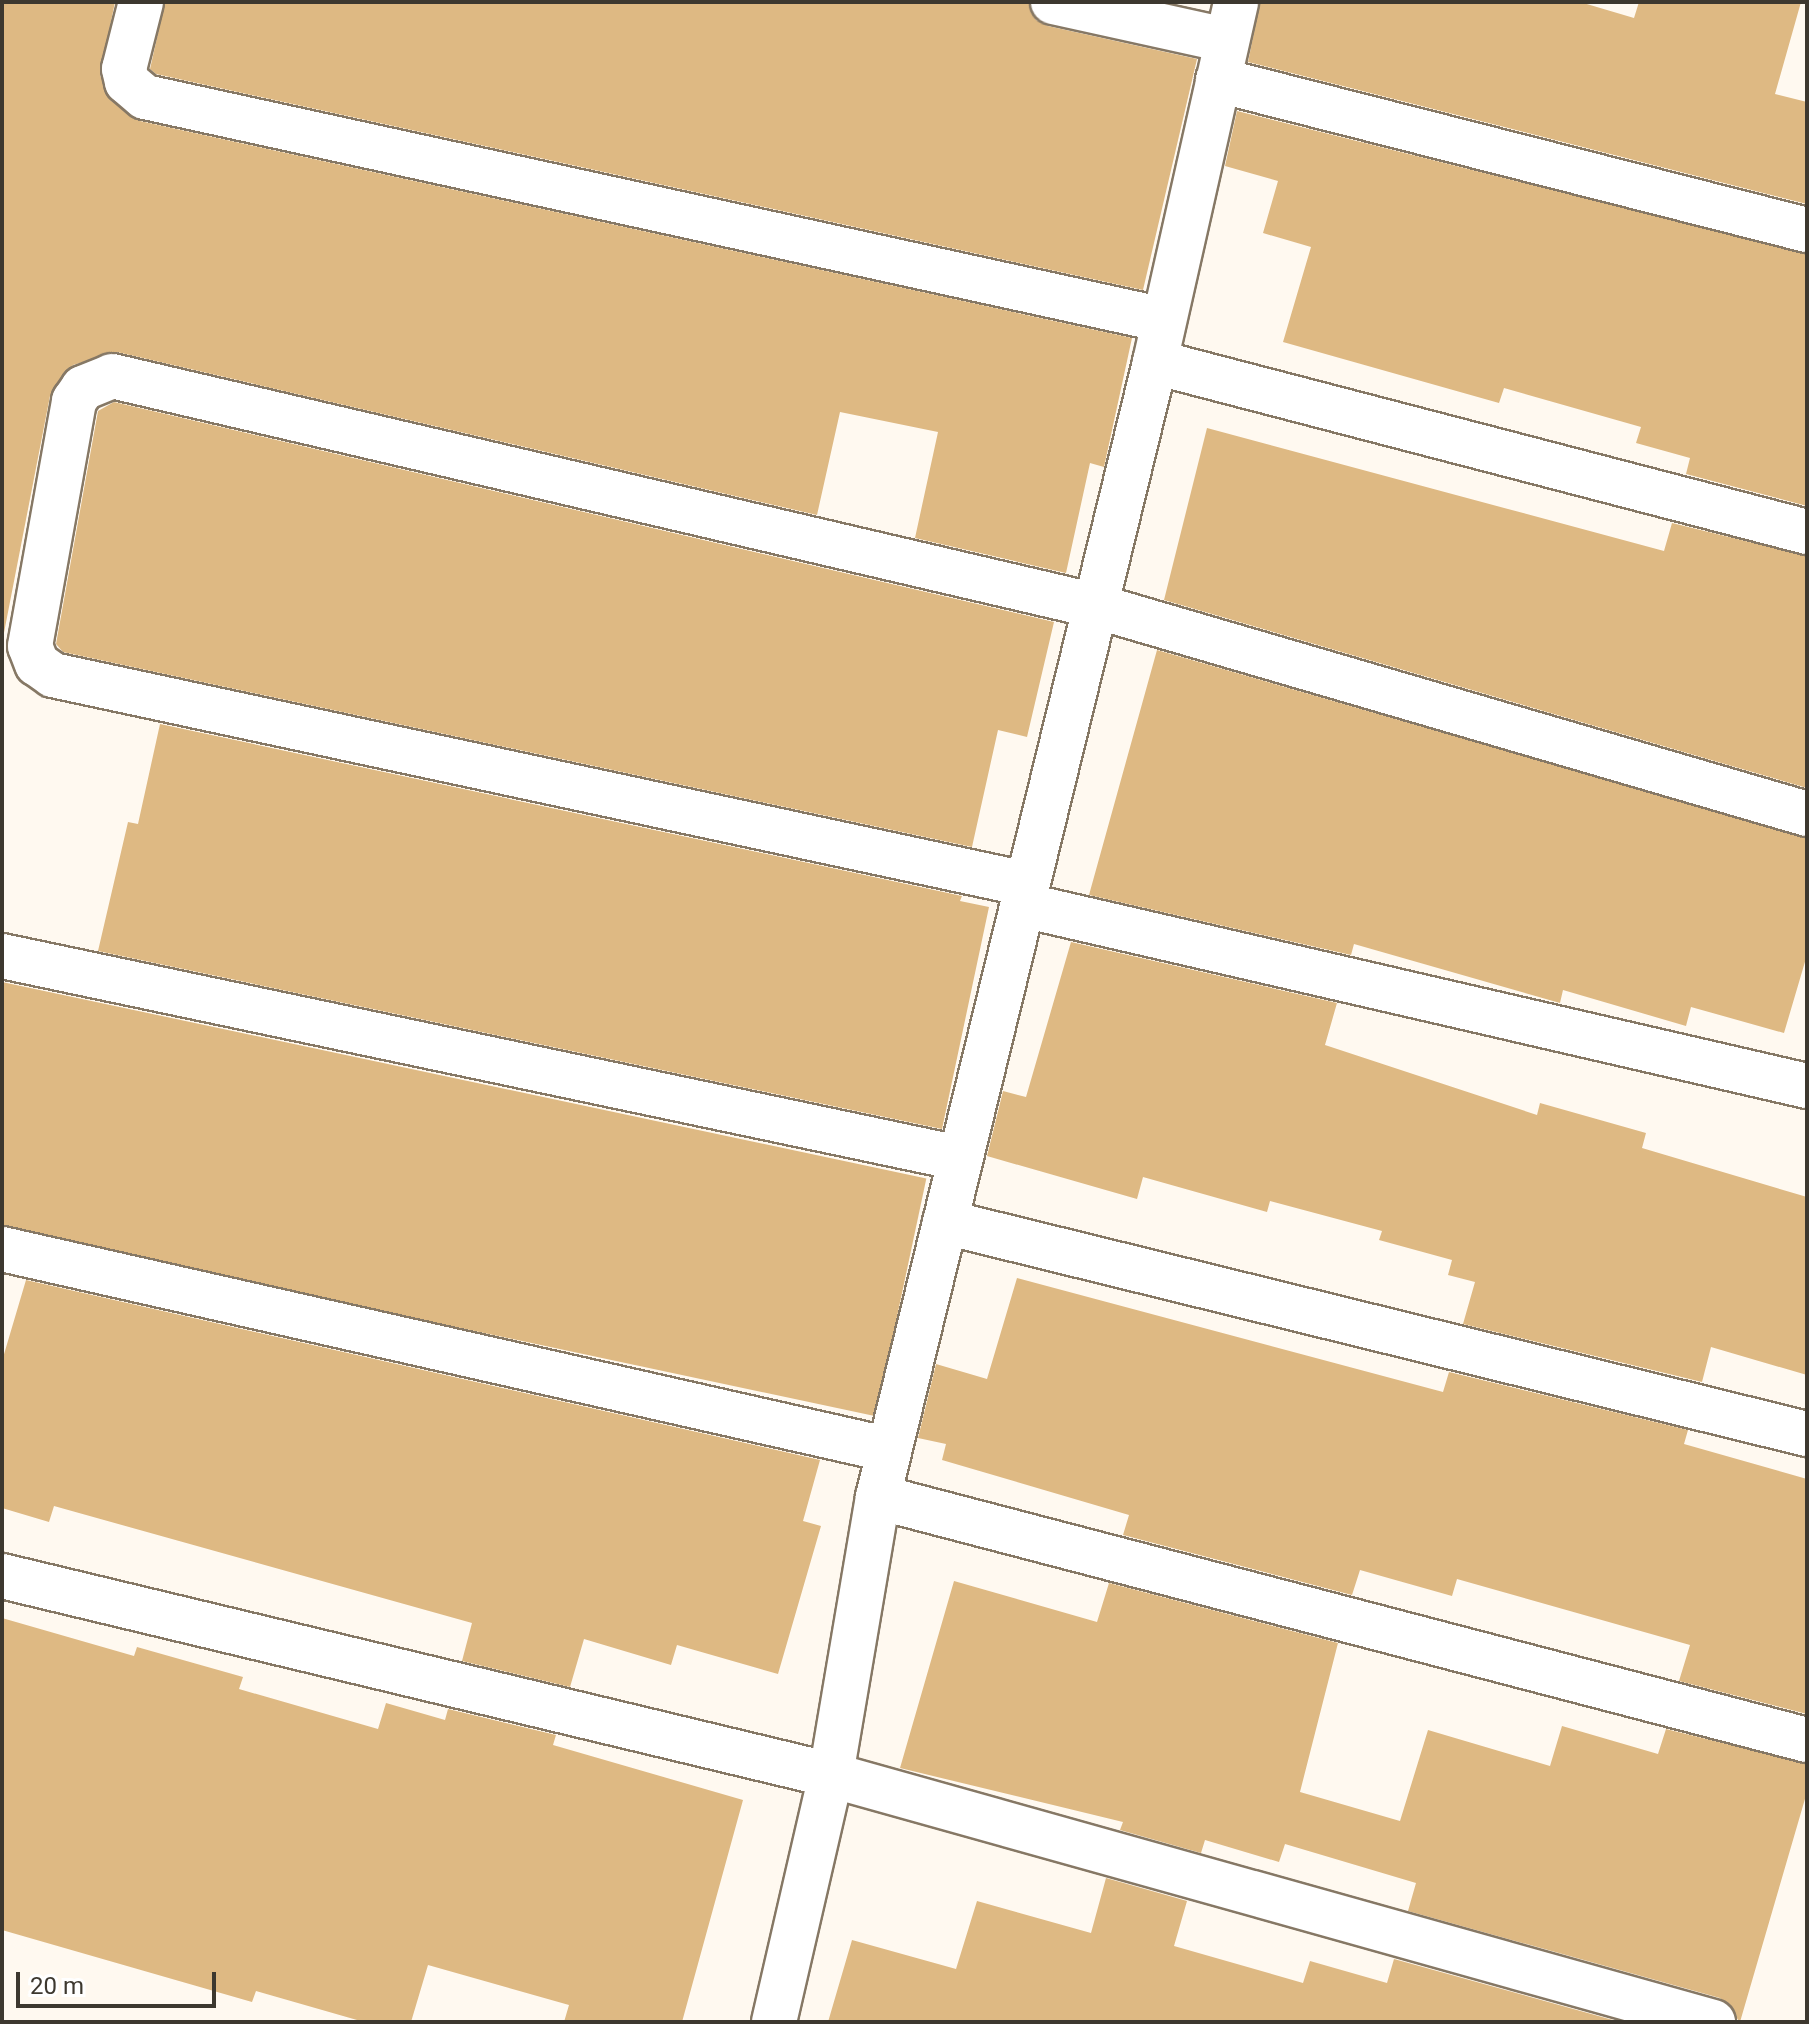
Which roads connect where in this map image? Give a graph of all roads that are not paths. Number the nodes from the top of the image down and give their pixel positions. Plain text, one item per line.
1 (141, 2) edge
2 (1053, 2) edge
3 (1227, 41) edge
4 (1807, 230) edge
5 (1160, 319) junction
6 (1155, 362) junction
7 (1807, 532) edge
8 (1092, 605) junction
9 (1807, 814) edge
10 (1024, 894) junction
11 (2, 956) edge
12 (1807, 1086) edge
13 (959, 1158) junction
14 (945, 1222) junction
15 (2, 1249) edge
16 (1807, 1434) edge
17 (890, 1450) junction
18 (878, 1497) junction
19 (2, 1576) edge
20 (1807, 1740) edge
21 (831, 1775) junction
22 (774, 2022) edge
23 (1713, 2022) edge

1 - 5 street
2 - 3 street
3 - 4 street
3 - 5 street
5 - 6 street
6 - 7 street
6 - 8 street
8 - 9 street
8 - 10 street
8 - 10 street
10 - 12 street
10 - 13 street
11 - 13 street
13 - 14 street
14 - 16 street
14 - 17 street
15 - 17 street
17 - 18 street
18 - 20 street
18 - 21 street
19 - 21 street
21 - 22 street
21 - 23 street

